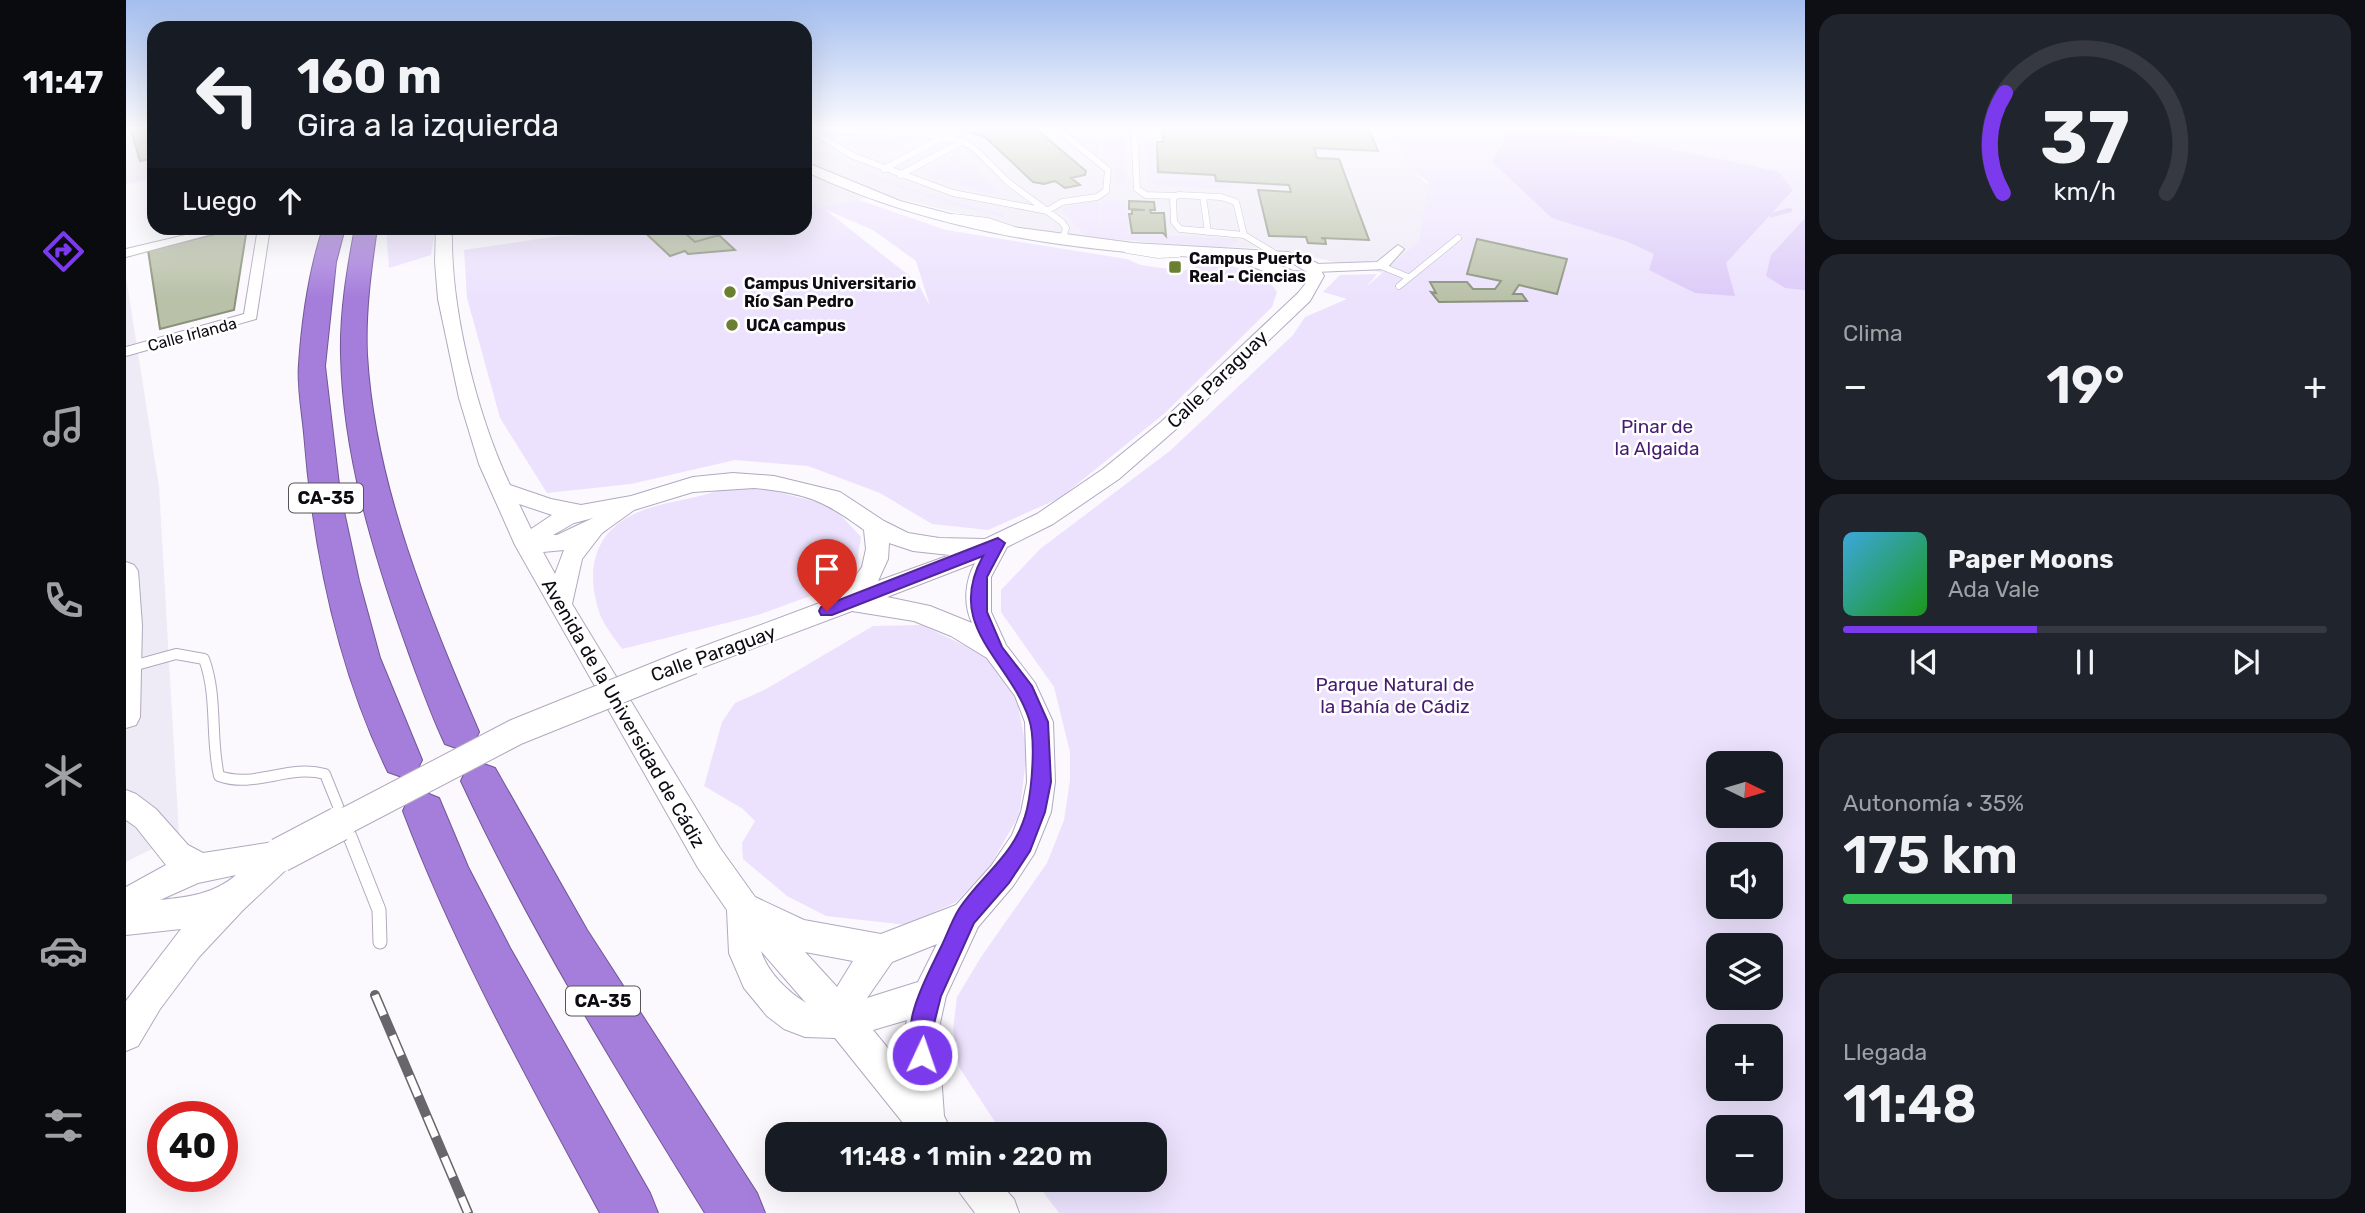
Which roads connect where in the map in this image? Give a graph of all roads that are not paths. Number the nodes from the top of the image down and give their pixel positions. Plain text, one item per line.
1 (842, 184) edge
2 (925, 184) edge
3 (1010, 184) edge
4 (1107, 184) edge
5 (1137, 184) edge
6 (1175, 197) junction
7 (1203, 197) junction
8 (1047, 211) junction
9 (1208, 232) junction
10 (199, 235) edge
11 (263, 235) edge
12 (332, 235) edge
13 (364, 235) edge
14 (444, 235) edge
15 (1458, 238) dead end
16 (1062, 241) junction
17 (1398, 249) dead end
18 (1258, 252) junction
19 (126, 253) edge
20 (1381, 266) junction
21 (1315, 272) junction
22 (1286, 276) junction
23 (1408, 277) junction
24 (1399, 286) dead end
25 (1294, 305) junction
26 (126, 352) edge
27 (503, 490) junction
28 (587, 519) junction
29 (875, 526) junction
30 (998, 543) junction
31 (527, 545) junction
32 (126, 571) edge
33 (849, 603) junction
34 (560, 604) junction
35 (996, 650) junction
36 (127, 678) edge
37 (126, 717) edge
38 (459, 732) dead end
39 (402, 760) dead end
40 (481, 781) dead end
41 (126, 803) edge
42 (424, 811) dead end
43 (280, 855) junction
44 (201, 867) junction
45 (235, 896) junction
46 (743, 906) junction
47 (126, 907) edge
48 (967, 916) junction
49 (126, 919) edge
50 (380, 942) dead end
51 (881, 950) junction
52 (930, 994) junction
53 (842, 1019) junction
54 (126, 1034) edge
55 (925, 1122) edge
56 (929, 1122) edge
57 (982, 1192) edge
58 (630, 1213) edge
59 (737, 1213) edge
60 (1000, 1213) edge

1 - 16 street
2 - 8 lane
3 - 8 lane
4 - 8 lane
5 - 6 lane
6 - 7 lane
6 - 9 lane
7 - 9 lane
7 - 18 lane
8 - 16 lane
9 - 18 lane
10 - 19 street
11 - 26 street, Calle Irlanda
12 - 39 highway, CA-35
13 - 38 highway, CA-35
14 - 27 street, Avenida de la Universidad de Cádiz
15 - 23 lane
16 - 18 street
17 - 20 street
18 - 21 street
18 - 22 street
20 - 21 street
20 - 23 lane
21 - 22 street
21 - 25 street, Calle Paraguay
22 - 25 street
23 - 24 lane
25 - 30 street, Calle Paraguay
27 - 28 street
27 - 31 street, Avenida de la Universidad de Cádiz
28 - 29 street
28 - 31 street
28 - 34 street
29 - 30 street
29 - 33 street
30 - 33 street, Calle Paraguay
30 - 35 street
31 - 34 street, Avenida de la Universidad de Cádiz
32 - 36 street
33 - 35 street
33 - 43 street, Calle Paraguay, bridge
34 - 46 street, Avenida de la Universidad de Cádiz
35 - 48 street
36 - 37 street
36 - 50 lane
40 - 59 highway, CA-35
41 - 44 street
42 - 58 highway
43 - 44 street
43 - 45 street
44 - 47 street
45 - 49 street
45 - 54 street
46 - 51 street
46 - 53 street
48 - 51 street
48 - 52 street
51 - 53 street
52 - 53 street
52 - 56 street
53 - 55 street
57 - 60 street

